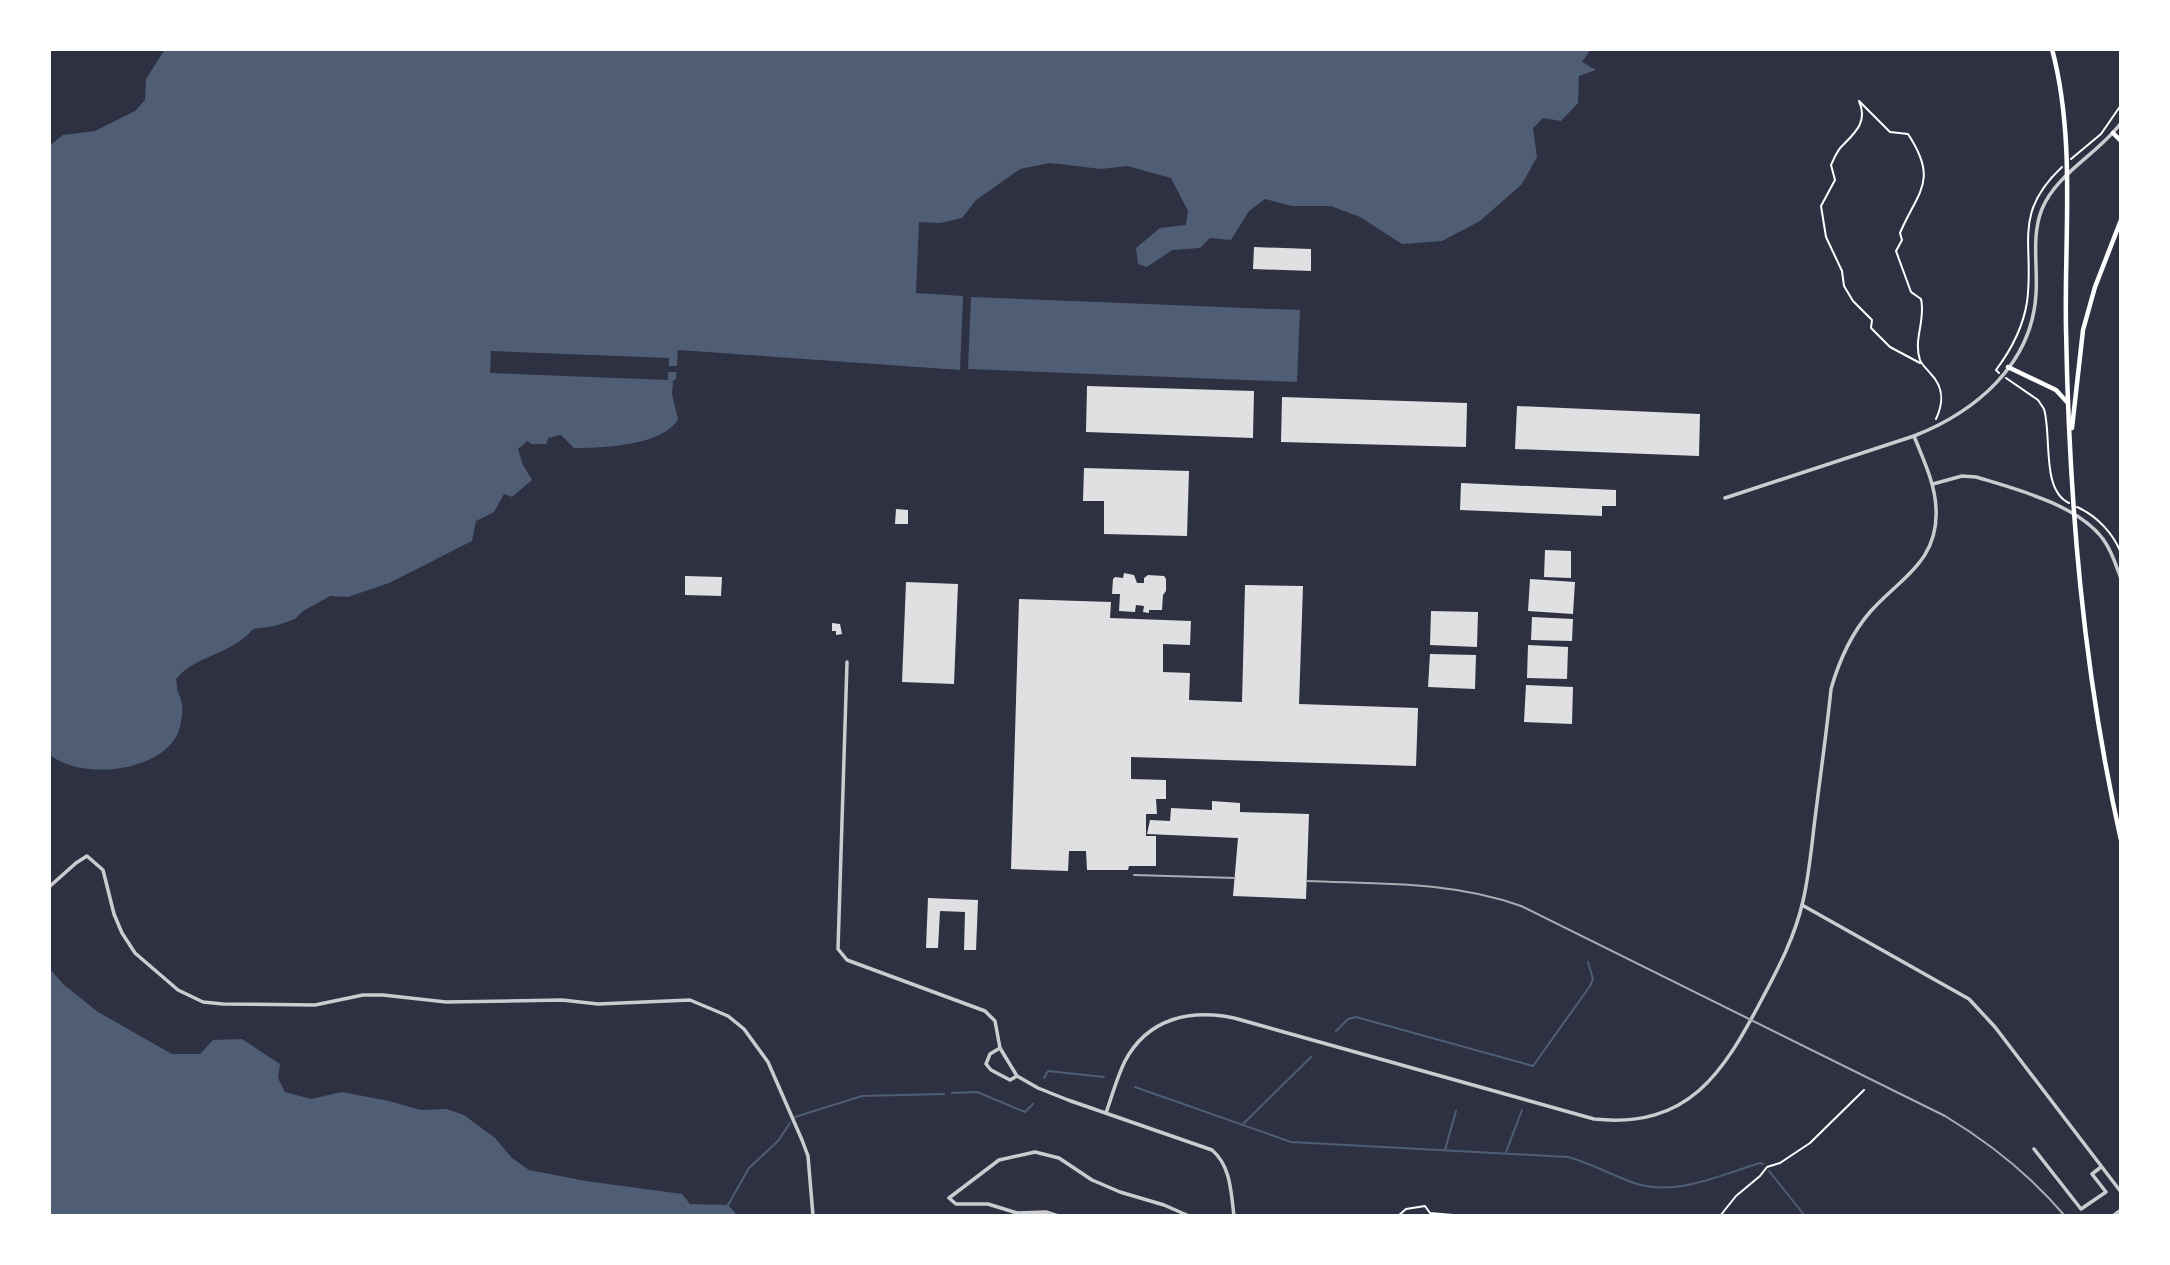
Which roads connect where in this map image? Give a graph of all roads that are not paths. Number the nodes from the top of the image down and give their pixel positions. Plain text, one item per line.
1 (2052, 49) edge
2 (2121, 123) edge
3 (2113, 133) junction
4 (2121, 141) edge
5 (2121, 220) edge
6 (2008, 367) junction
7 (2068, 403) junction
8 (1914, 436) junction
9 (2070, 449) junction
10 (1932, 484) junction
11 (1725, 498) dead end
12 (2121, 579) edge
13 (847, 662) dead end
14 (2121, 840) edge
15 (49, 887) edge
16 (1802, 905) junction
17 (1000, 1048) junction
18 (1017, 1076) junction
19 (1107, 1113) junction
20 (2034, 1149) dead end
21 (2101, 1167) junction
22 (2121, 1192) edge
23 (2121, 1210) edge
24 (813, 1216) edge
25 (1058, 1216) edge
26 (1189, 1216) edge
27 (1234, 1216) edge
28 (2113, 1216) edge

1 - 7 main road
2 - 3 street
3 - 4 main road
3 - 6 street
5 - 9 main road
6 - 7 main road
6 - 8 street
7 - 9 main road
8 - 10 street
8 - 11 street
9 - 14 main road
10 - 12 street
10 - 16 street
13 - 17 street
15 - 24 street
16 - 19 street
16 - 21 street
17 - 18 street
17 - 18 street
18 - 19 street
19 - 27 street
20 - 21 street
21 - 22 street
23 - 28 street
25 - 26 street

